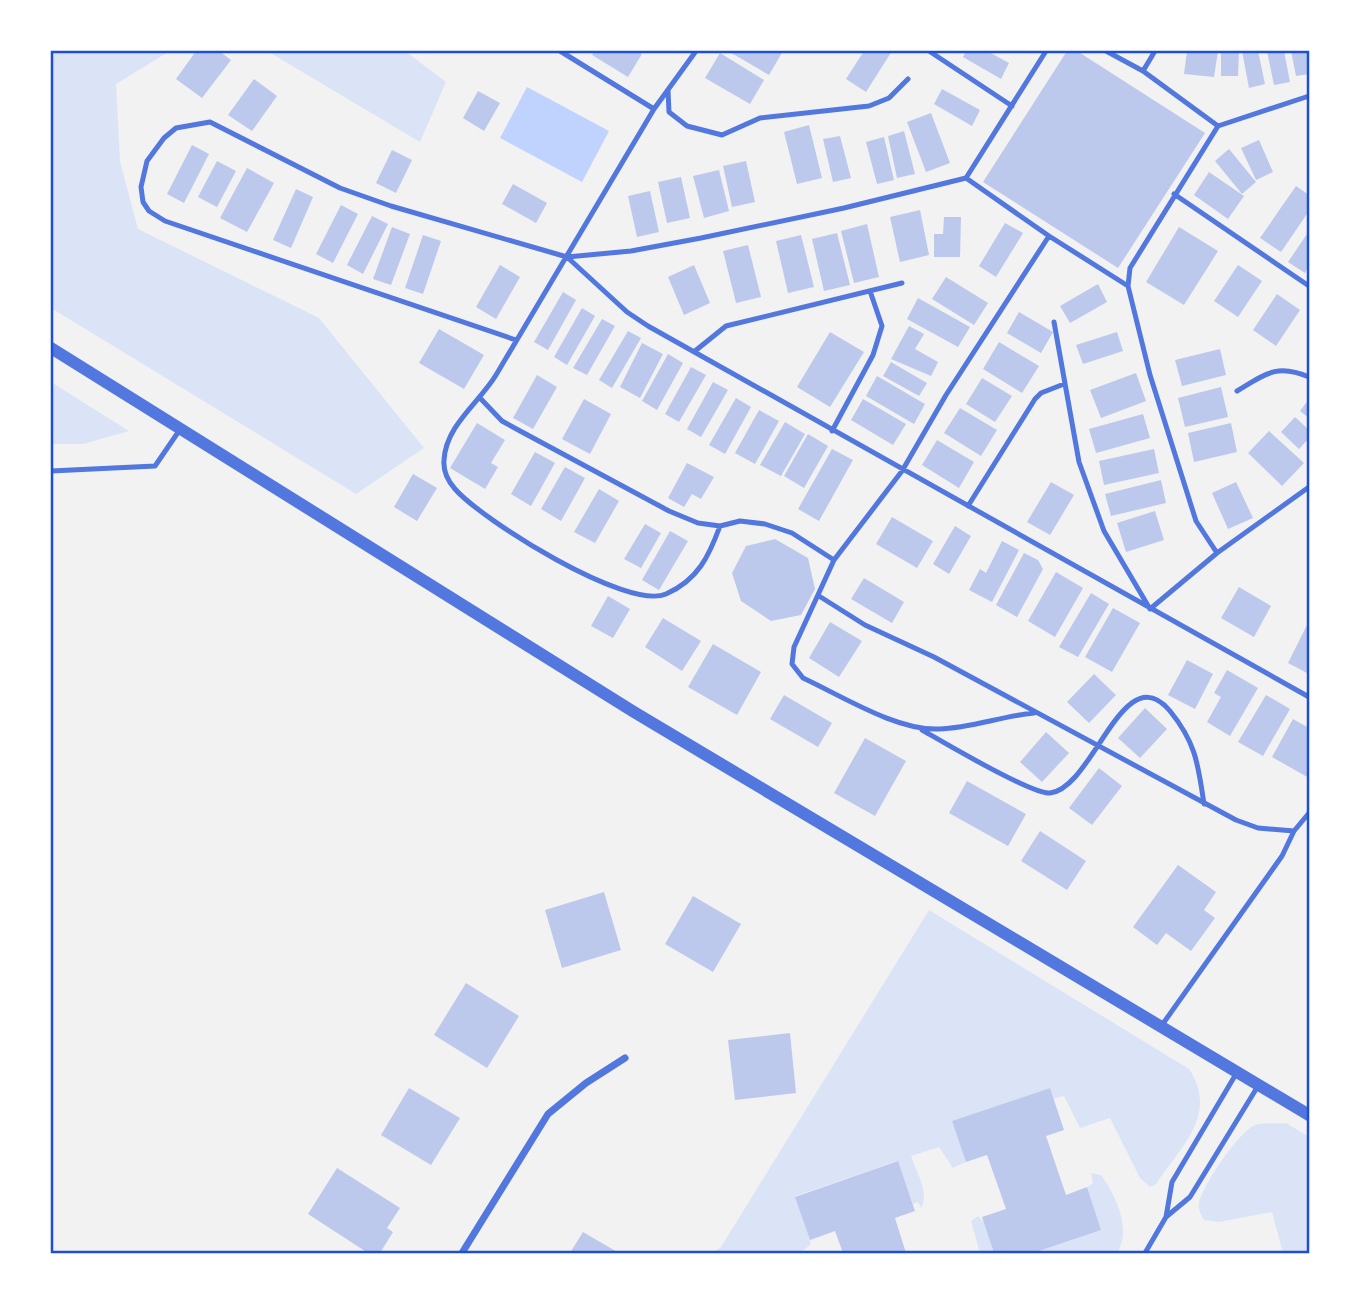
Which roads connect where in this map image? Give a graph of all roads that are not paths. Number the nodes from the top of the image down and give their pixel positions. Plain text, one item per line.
1 (560, 51) edge
2 (695, 51) edge
3 (929, 51) edge
4 (1046, 51) edge
5 (1106, 51) edge
6 (1155, 51) edge
7 (1143, 72) junction
8 (908, 79) dead end
9 (667, 90) junction
10 (1309, 96) edge
11 (1012, 106) junction
12 (654, 109) junction
13 (1218, 126) junction
14 (966, 178) junction
15 (1174, 194) junction
16 (1049, 236) junction
17 (567, 257) junction
18 (902, 283) dead end
19 (1128, 286) junction
20 (1309, 286) edge
21 (870, 291) junction
22 (1054, 322) dead end
23 (516, 340) junction
24 (51, 348) edge
25 (695, 351) junction
26 (1309, 377) edge
27 (1064, 384) junction
28 (1237, 391) dead end
29 (481, 399) junction
30 (181, 428) junction
31 (832, 431) junction
32 (51, 471) edge
33 (902, 471) junction
34 (1309, 487) edge
35 (968, 506) junction
36 (720, 526) junction
37 (1217, 553) junction
38 (834, 560) junction
39 (820, 596) junction
40 (1150, 609) junction
41 (1309, 697) edge
42 (1034, 713) junction
43 (919, 729) junction
44 (1098, 746) junction
45 (1204, 804) junction
46 (1309, 813) edge
47 (1294, 831) junction
48 (1162, 1025) junction
49 (625, 1058) dead end
50 (1238, 1071) junction
51 (1259, 1085) junction
52 (1309, 1115) edge
53 (1166, 1217) junction
54 (462, 1253) edge
55 (1145, 1253) edge

1 - 12 lane
2 - 9 lane
3 - 11 lane
4 - 11 lane
5 - 7 lane
6 - 7 lane
7 - 13 lane
8 - 9 lane
9 - 12 lane
10 - 13 lane
11 - 14 lane
12 - 17 lane
13 - 15 lane
14 - 16 lane
14 - 17 lane
15 - 19 lane
15 - 20 lane
16 - 19 lane
16 - 33 lane
17 - 23 lane
17 - 23 lane
17 - 25 lane
18 - 21 lane
19 - 37 lane
21 - 25 lane
21 - 31 lane
22 - 27 lane
23 - 29 lane
24 - 30 street
25 - 31 lane
26 - 28 lane
27 - 35 lane
27 - 40 lane
29 - 36 lane
29 - 36 lane
30 - 32 lane
30 - 48 street
31 - 33 lane
33 - 35 lane
33 - 38 lane
34 - 37 lane
35 - 40 lane
36 - 38 lane
37 - 40 lane
38 - 39 lane
39 - 42 lane
39 - 43 lane
40 - 41 lane
42 - 43 lane
42 - 44 lane
43 - 44 lane
44 - 45 lane
44 - 45 lane
45 - 47 lane
46 - 47 lane
47 - 48 lane
48 - 50 street
49 - 54 street
50 - 51 street
50 - 53 lane
51 - 52 street
51 - 53 lane
53 - 55 lane

